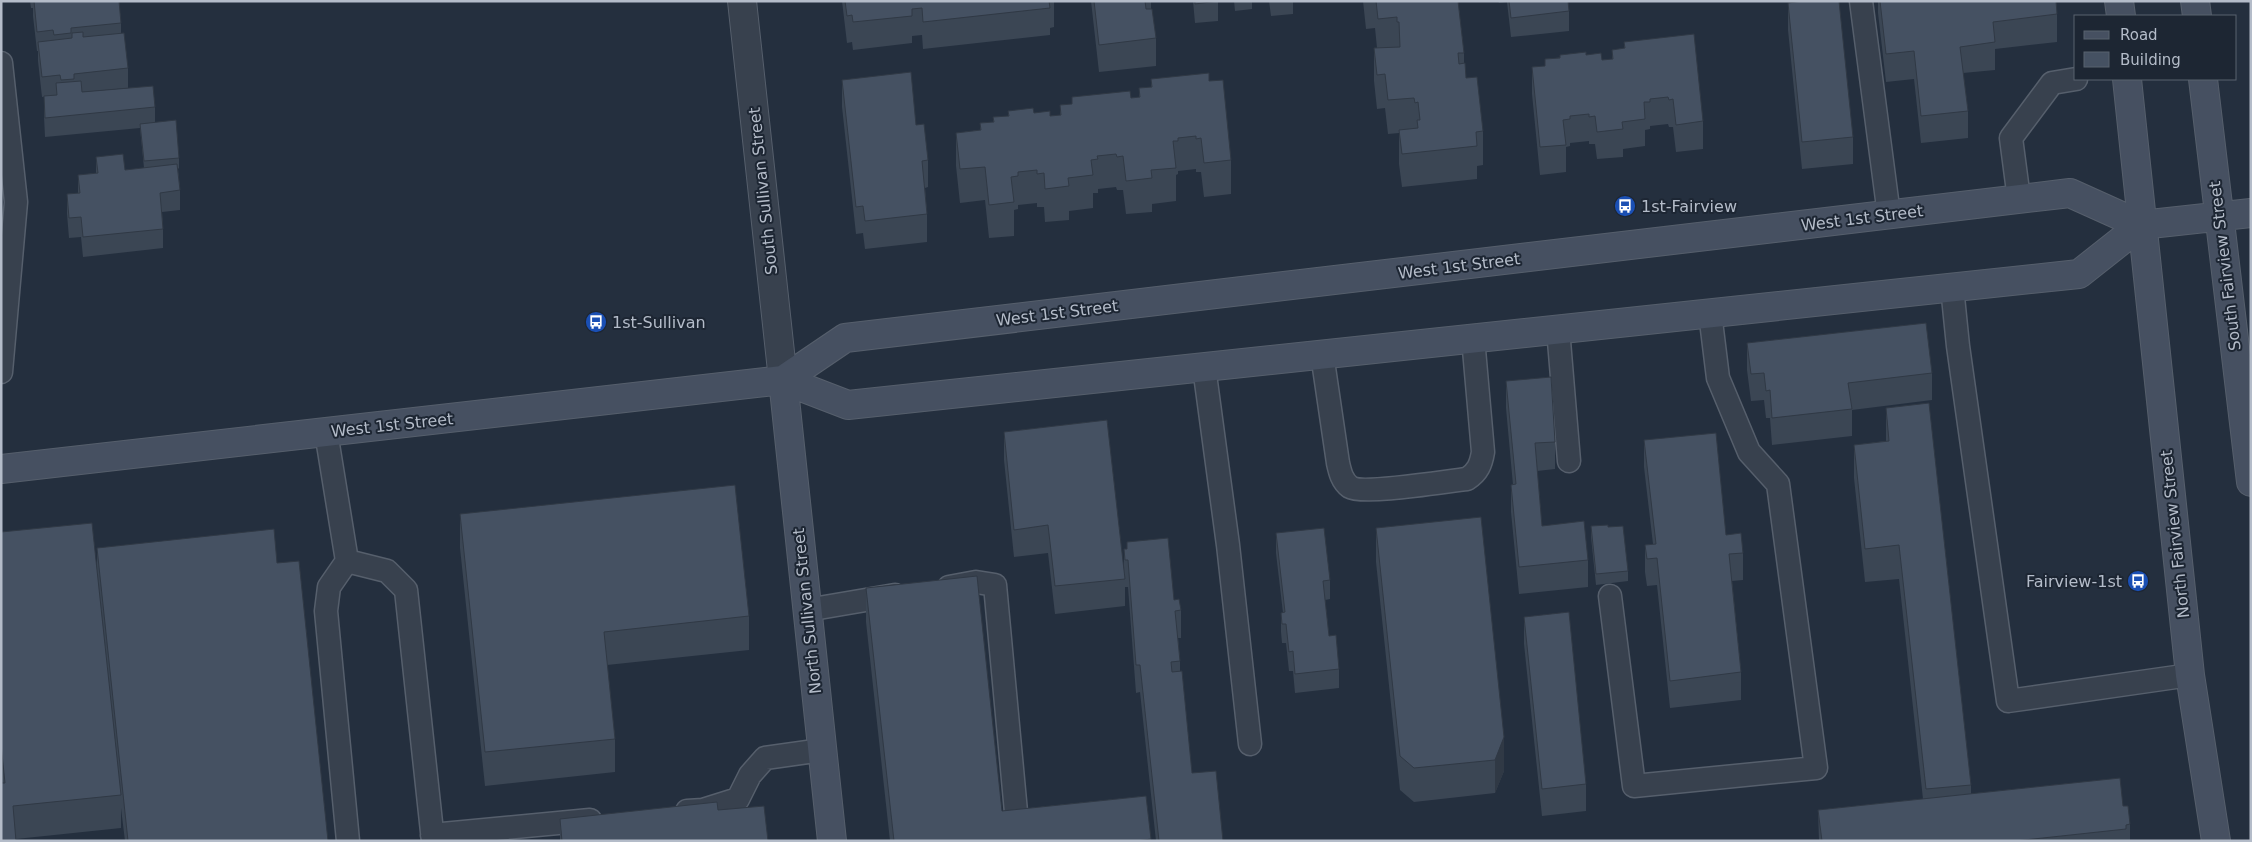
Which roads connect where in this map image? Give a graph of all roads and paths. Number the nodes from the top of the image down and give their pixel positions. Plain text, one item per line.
1 (742, 1) edge
2 (1861, 1) edge
3 (2119, 1) edge
4 (2195, 1) edge
5 (2120, 15) edge
6 (2197, 15) edge
7 (1, 63) edge
8 (2074, 79) edge
9 (2127, 80) edge
10 (2203, 80) edge
11 (2019, 199) junction
12 (2251, 213) edge
13 (1889, 215) junction
14 (2218, 217) junction
15 (2142, 226) junction
16 (8, 229) edge
17 (1952, 287) junction
18 (1710, 313) junction
19 (1558, 329) junction
20 (1473, 338) junction
21 (1322, 354) junction
22 (1204, 367) junction
23 (1, 372) edge
24 (783, 380) junction
25 (326, 432) junction
26 (1569, 461) dead end
27 (1, 469) edge
28 (2251, 482) edge
29 (347, 561) junction
30 (1610, 596) dead end
31 (807, 610) junction
32 (2190, 675) junction
33 (1250, 744) dead end
34 (822, 750) junction
35 (1016, 812) edge
36 (664, 813) edge
37 (606, 819) edge
38 (432, 838) edge
39 (348, 841) edge
40 (832, 841) edge
41 (2216, 841) edge

1 - 24 street, South Sullivan Street
2 - 13 lane
3 - 5 main road
4 - 6 main road
7 - 16 lane
8 - 11 lane
9 - 15 main road
10 - 14 main road, South Fairview Street
11 - 13 main road, West 1st Street
11 - 15 main road, West 1st Street
12 - 14 main road
13 - 24 main road, West 1st Street
14 - 15 main road
14 - 28 main road, South Fairview Street
15 - 17 main road, West 1st Street
15 - 32 main road, North Fairview Street
16 - 23 lane
17 - 18 main road, West 1st Street
17 - 32 lane
18 - 19 main road, West 1st Street
18 - 30 lane
19 - 20 main road, West 1st Street
19 - 26 lane
20 - 21 main road, West 1st Street
20 - 21 lane
21 - 22 main road, West 1st Street
22 - 24 main road, West 1st Street
22 - 33 lane
24 - 25 main road, West 1st Street
24 - 31 main road, North Sullivan Street
25 - 27 main road, West 1st Street
25 - 29 lane
29 - 38 lane
29 - 39 lane
31 - 34 main road, North Sullivan Street
31 - 35 lane
32 - 41 main road, North Fairview Street
34 - 36 lane
34 - 40 main road, North Sullivan Street
37 - 38 lane

